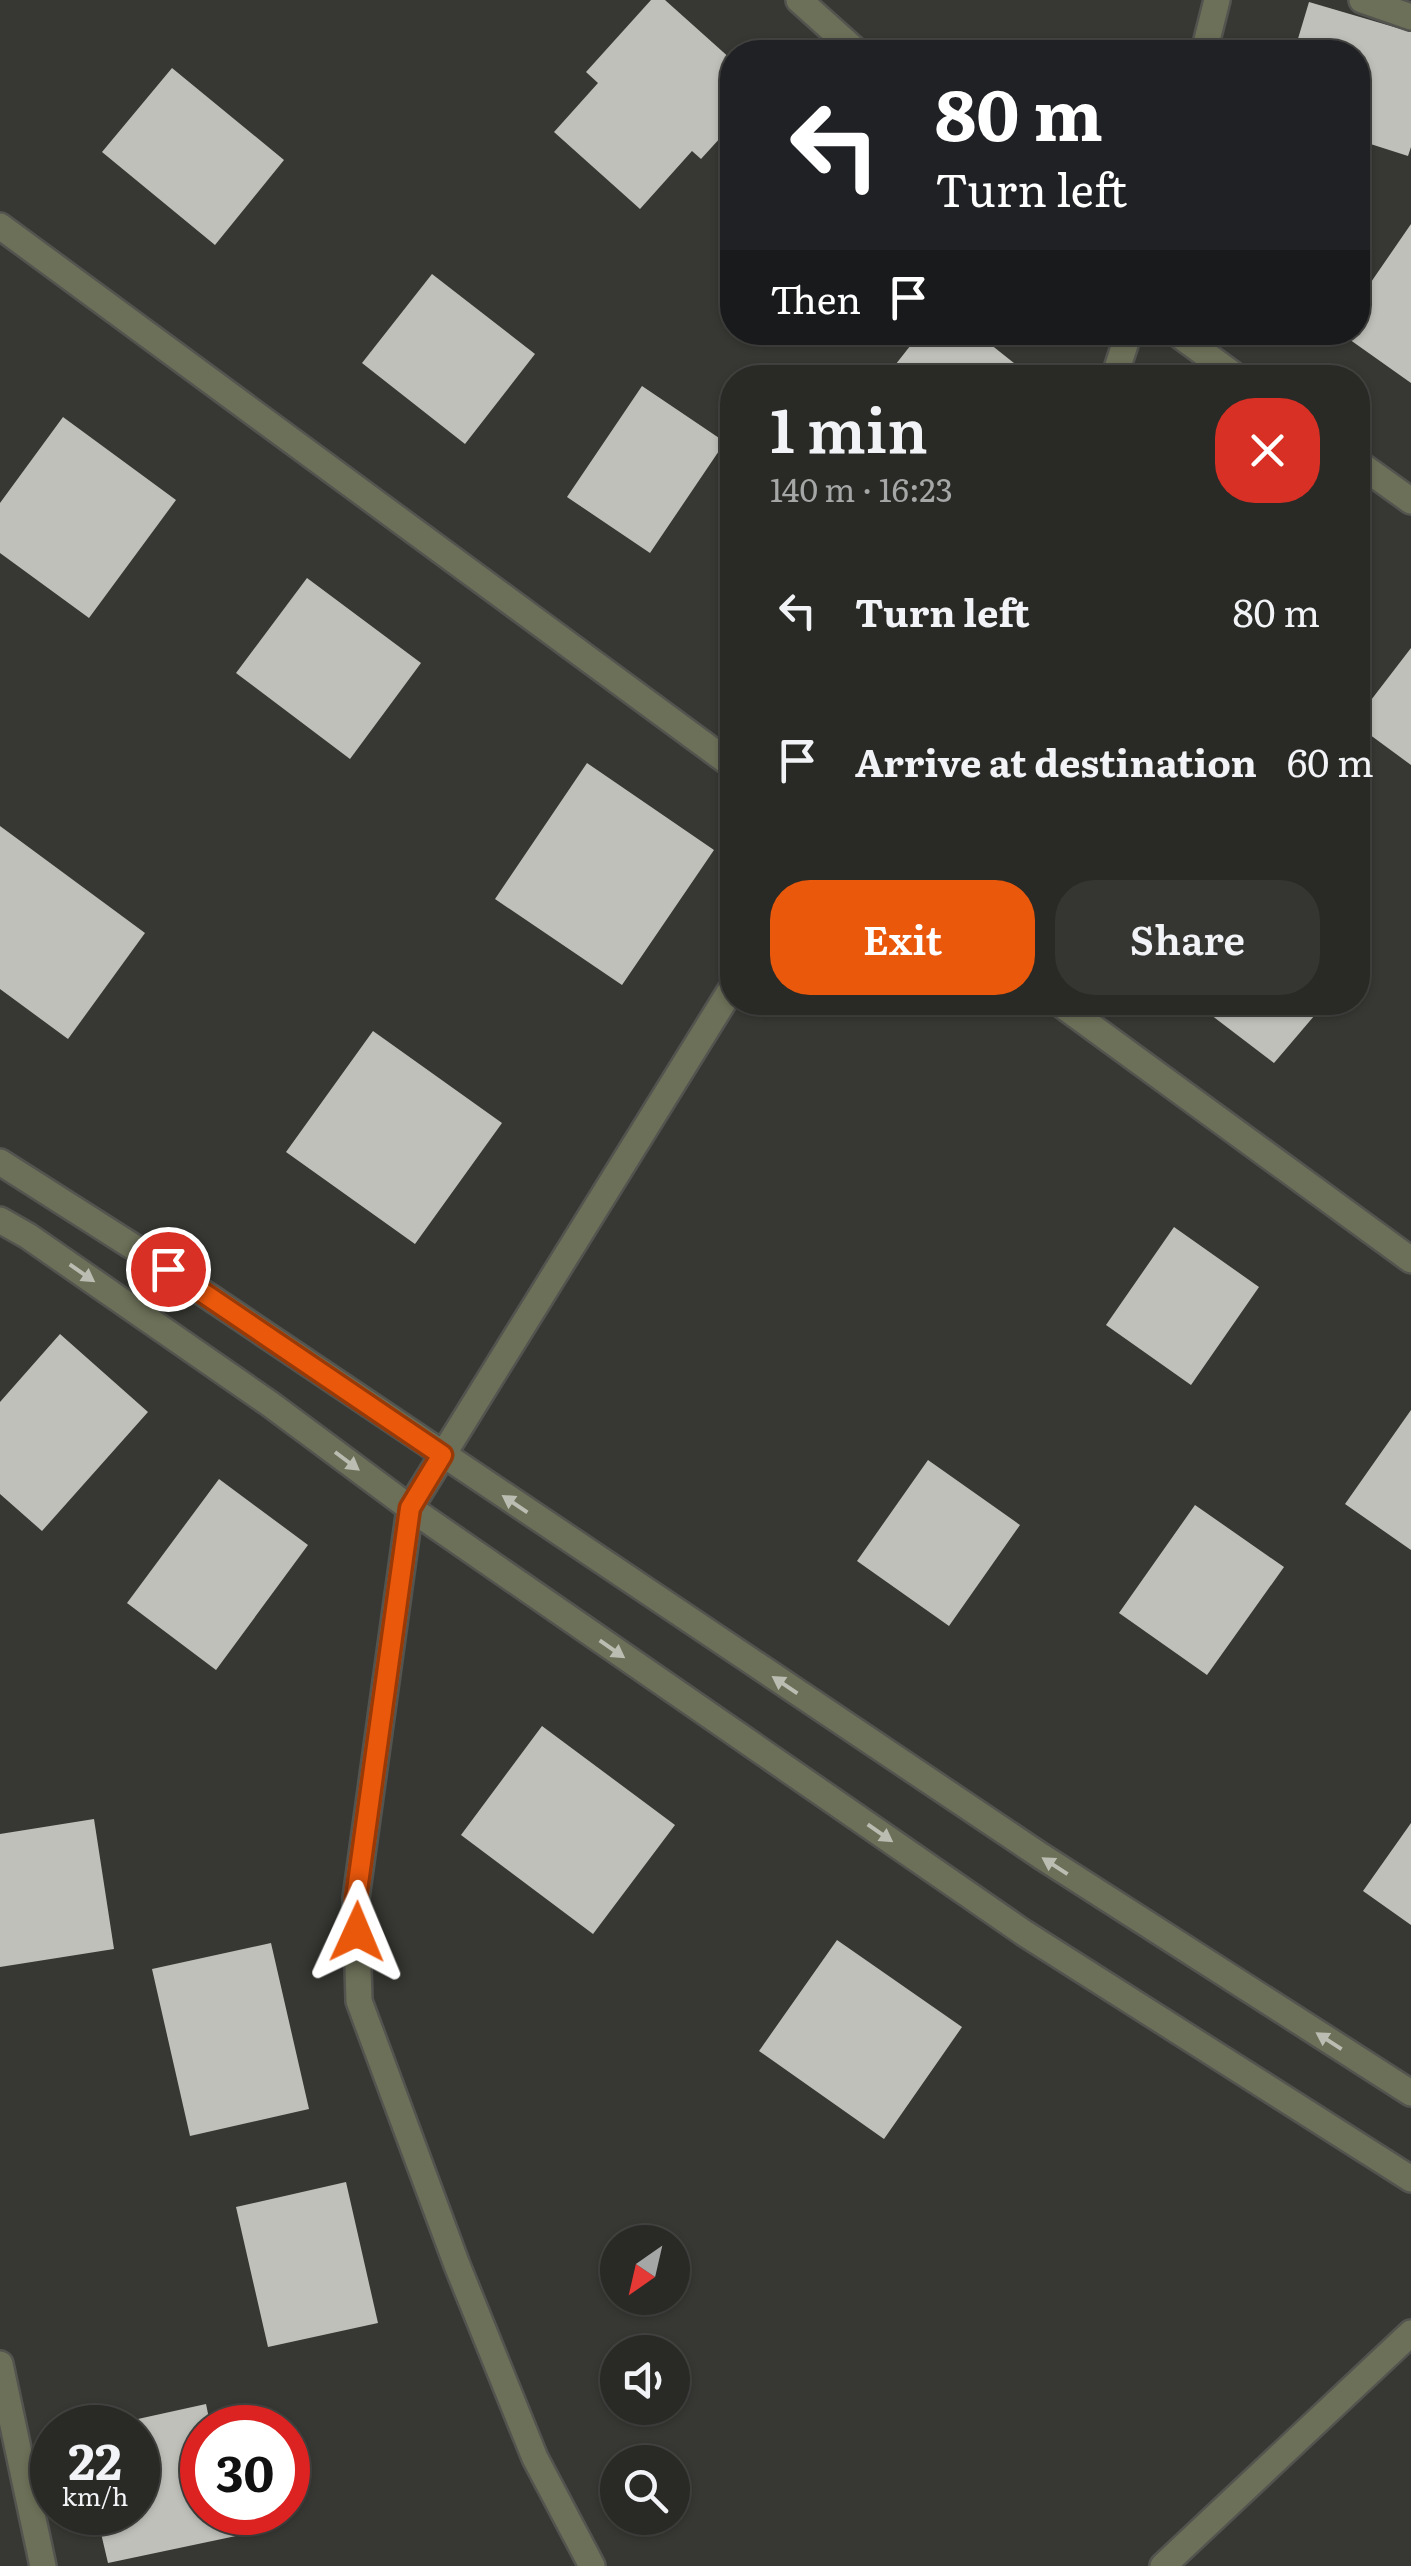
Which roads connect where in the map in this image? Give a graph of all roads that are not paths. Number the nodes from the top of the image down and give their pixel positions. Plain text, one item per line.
1 (798, 0) edge
2 (1217, 0) edge
3 (1362, 0) edge
4 (1411, 17) edge
5 (843, 40) edge
6 (1207, 40) edge
7 (0, 226) edge
8 (1193, 345) edge
9 (1220, 365) edge
10 (1370, 472) edge
11 (1411, 501) edge
12 (720, 756) edge
13 (720, 1007) edge
14 (1076, 1015) edge
15 (0, 1162) edge
16 (0, 1220) edge
17 (1411, 1260) edge
18 (442, 1455) junction
19 (410, 1508) junction
20 (1411, 2093) edge
21 (1411, 2179) edge
22 (1411, 2333) edge
23 (0, 2364) edge
24 (43, 2566) edge
25 (592, 2566) edge
26 (1163, 2566) edge

1 - 5 street
2 - 6 street
3 - 4 street
7 - 12 street
8 - 9 street
10 - 11 street
13 - 18 street
14 - 17 street
15 - 18 street
16 -> 19 street
18 - 19 street
20 -> 18 street
19 -> 21 street
19 - 25 street
22 - 26 street
23 - 24 street

